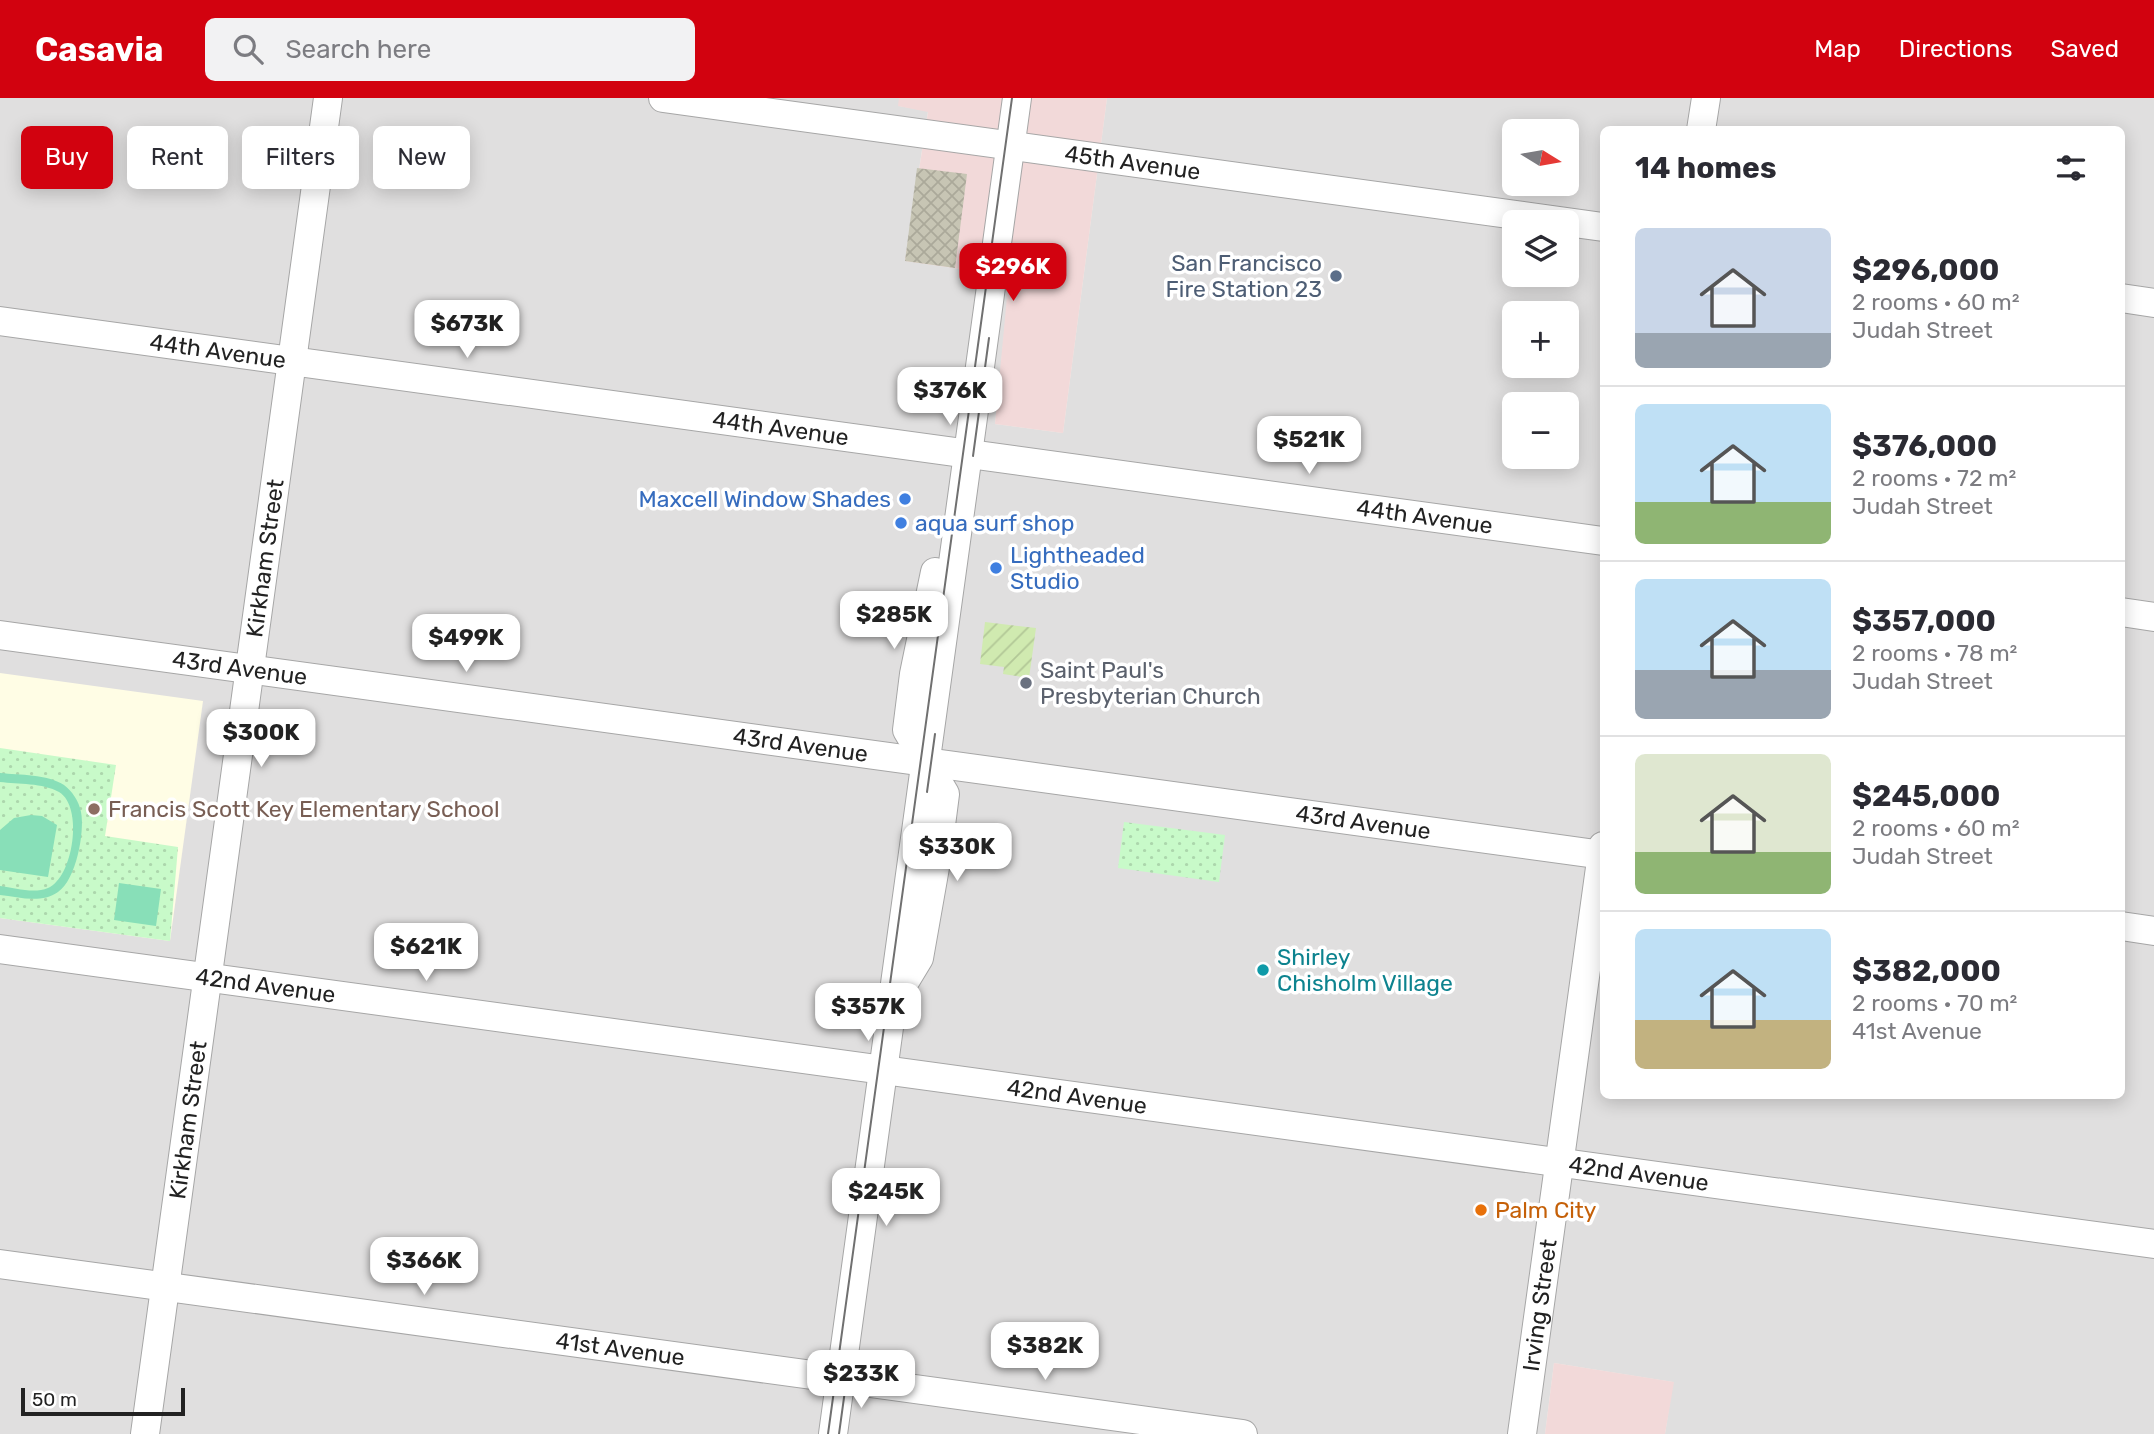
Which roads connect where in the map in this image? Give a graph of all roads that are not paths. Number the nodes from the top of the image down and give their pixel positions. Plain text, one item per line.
1 (328, 98) edge
2 (663, 98) edge
3 (1017, 98) edge
4 (1706, 98) edge
5 (1702, 126) edge
6 (1010, 146) junction
7 (1600, 227) edge
8 (2125, 299) edge
9 (2154, 303) edge
10 (0, 321) edge
11 (292, 361) junction
12 (968, 454) junction
13 (1600, 541) edge
14 (2125, 613) edge
15 (2154, 617) edge
16 (0, 635) edge
17 (250, 670) junction
18 (926, 762) junction
19 (1600, 852) edge
20 (1600, 873) edge
21 (2125, 927) edge
22 (2154, 931) edge
23 (0, 949) edge
24 (208, 978) junction
25 (883, 1070) junction
26 (1559, 1163) junction
27 (2154, 1244) edge
28 (0, 1264) edge
29 (165, 1286) junction
30 (841, 1379) junction
31 (145, 1434) edge
32 (833, 1434) edge
33 (1243, 1434) edge
34 (1522, 1434) edge

1 - 11 street, Kirkham Street
2 - 6 street, 45th Avenue
3 - 6 street
4 - 5 street
6 - 7 street, 45th Avenue
6 - 12 street
8 - 9 street
10 - 11 street, 44th Avenue
11 - 12 street, 44th Avenue
11 - 17 street, Kirkham Street
12 - 13 street, 44th Avenue
12 - 18 street
14 - 15 street
16 - 17 street, 43rd Avenue
17 - 18 street, 43rd Avenue
17 - 24 street, Kirkham Street
18 - 19 street, 43rd Avenue
18 - 25 street
20 - 26 street, Irving Street
21 - 22 street
23 - 24 street, 42nd Avenue
24 - 25 street, 42nd Avenue
24 - 29 street, Kirkham Street
25 - 26 street, 42nd Avenue
25 - 30 street
26 - 27 street, 42nd Avenue
26 - 34 street, Irving Street
28 - 29 street, 41st Avenue
29 - 30 street, 41st Avenue
29 - 31 street, Kirkham Street
30 - 32 street
30 - 33 street, 41st Avenue

